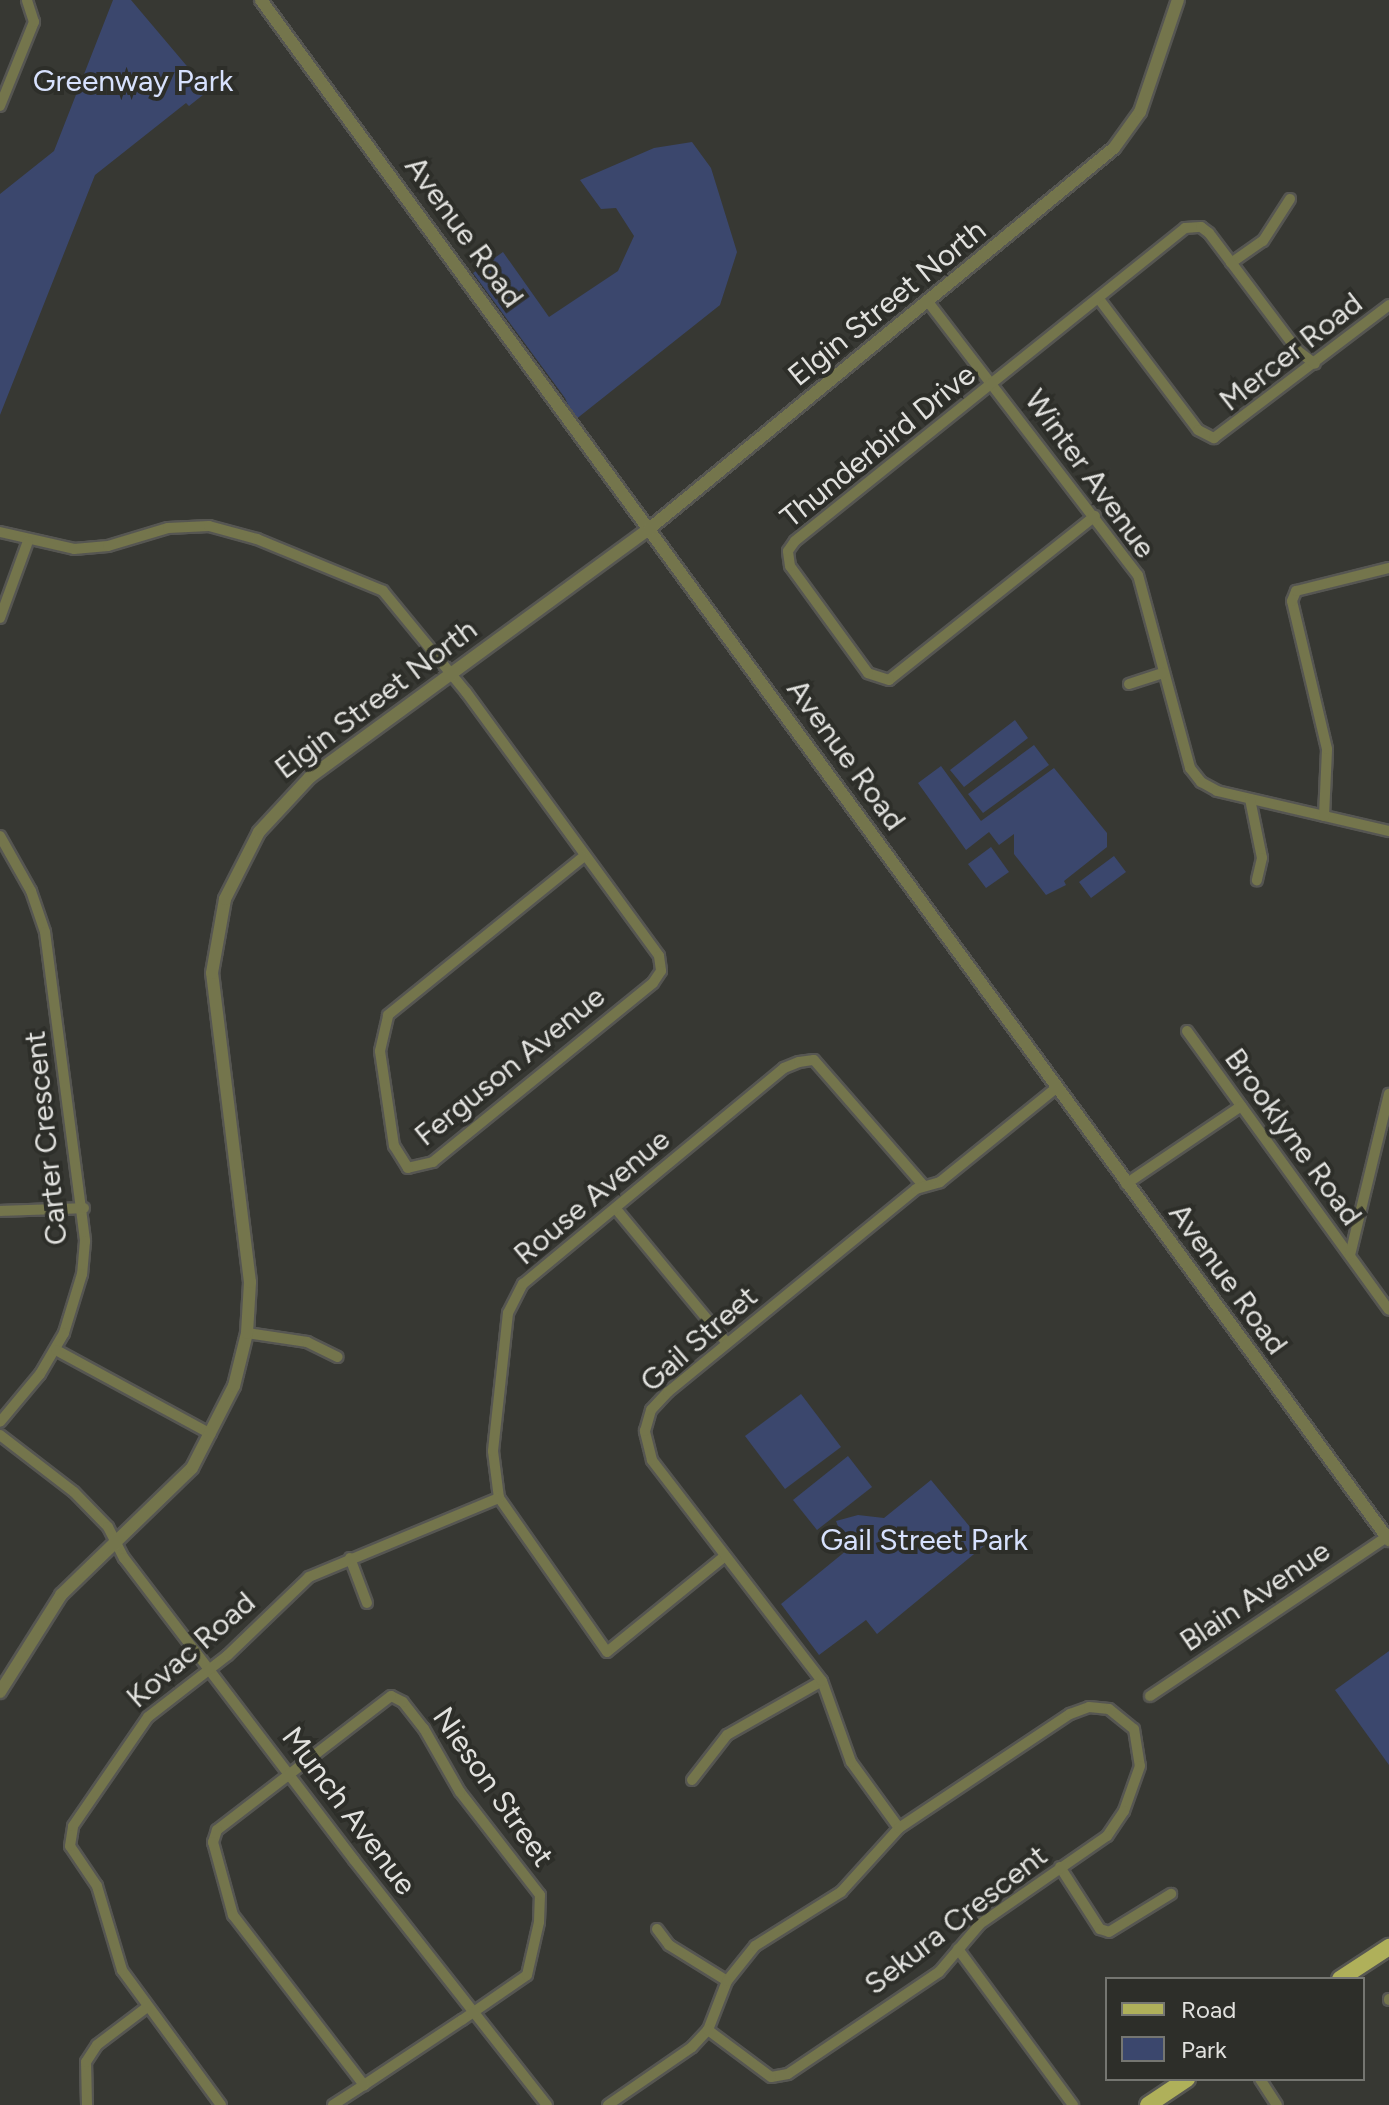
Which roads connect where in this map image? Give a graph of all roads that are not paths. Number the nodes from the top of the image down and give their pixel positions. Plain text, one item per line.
1 (27, 0) edge
2 (261, 0) edge
3 (1178, 0) edge
4 (0, 106) edge
5 (1290, 199) dead end
6 (1231, 263) junction
7 (1099, 299) junction
8 (929, 303) junction
9 (1389, 305) edge
10 (1315, 364) junction
11 (993, 383) junction
12 (1095, 516) junction
13 (649, 529) junction
14 (0, 532) edge
15 (28, 541) junction
16 (1389, 568) edge
17 (0, 618) edge
18 (451, 673) junction
19 (1163, 673) junction
20 (1129, 684) dead end
21 (1250, 799) junction
22 (1324, 816) junction
23 (1389, 831) edge
24 (0, 836) edge
25 (583, 857) junction
26 (1257, 880) dead end
27 (1187, 1031) dead end
28 (1056, 1088) junction
29 (1389, 1094) edge
30 (1241, 1106) junction
31 (1126, 1184) junction
32 (924, 1186) junction
33 (84, 1208) junction
34 (616, 1209) junction
35 (0, 1211) edge
36 (1350, 1255) junction
37 (1389, 1310) edge
38 (247, 1333) junction
39 (727, 1343) junction
40 (56, 1350) junction
41 (338, 1357) dead end
42 (0, 1422) edge
43 (211, 1434) junction
44 (0, 1435) edge
45 (499, 1498) junction
46 (1388, 1539) edge
47 (117, 1542) junction
48 (725, 1556) junction
49 (350, 1558) junction
50 (367, 1603) dead end
51 (209, 1669) junction
52 (822, 1681) junction
53 (0, 1692) edge
54 (1150, 1696) dead end
55 (290, 1773) junction
56 (692, 1780) dead end
57 (899, 1828) junction
58 (1060, 1867) junction
59 (1171, 1894) dead end
60 (657, 1929) dead end
61 (1389, 1947) edge
62 (958, 1949) junction
63 (1343, 1977) edge
64 (727, 1981) junction
65 (147, 2007) junction
66 (474, 2012) junction
67 (708, 2030) junction
68 (1184, 2081) edge
69 (1261, 2081) edge
70 (364, 2085) junction
71 (87, 2105) edge
72 (221, 2105) edge
73 (333, 2105) edge
74 (547, 2105) edge
75 (608, 2105) edge
76 (1073, 2105) edge
77 (1148, 2105) edge
78 (1277, 2105) edge

1 - 4 street
2 - 13 street, Avenue Road
3 - 8 street, Elgin Street North
5 - 6 street
6 - 7 street, Thunderbird Drive
6 - 10 street, Thunderbird Drive
7 - 10 street, Mercer Road
7 - 11 street, Thunderbird Drive
8 - 11 street, Winter Avenue
8 - 13 street, Elgin Street North
9 - 10 street, Mercer Road
11 - 12 street, Winter Avenue
11 - 12 street, Thunderbird Drive
12 - 19 street, Winter Avenue
13 - 18 street, Elgin Street North
13 - 28 street, Avenue Road
14 - 15 street, Ferguson Avenue
15 - 17 street
15 - 18 street, Ferguson Avenue
16 - 22 street
18 - 25 street, Ferguson Avenue
18 - 38 street, Elgin Street North
19 - 20 street
19 - 21 street, Winter Avenue
21 - 22 street, Winter Avenue
21 - 26 street
22 - 23 street, Winter Avenue
24 - 33 street, Carter Crescent
25 - 25 street, Ferguson Avenue
27 - 30 street, Brooklyne Road
28 - 31 street, Avenue Road
28 - 32 street, Gail Street
29 - 36 street
30 - 31 street
30 - 36 street, Brooklyne Road
31 - 46 street, Avenue Road
32 - 34 street, Rouse Avenue
32 - 39 street, Gail Street
33 - 35 street
33 - 40 street, Carter Crescent
34 - 39 street
34 - 45 street, Rouse Avenue
36 - 37 street, Brooklyne Road
38 - 41 street
38 - 43 street, Elgin Street North
39 - 48 street, Gail Street
40 - 42 street, Carter Crescent
40 - 43 street
43 - 47 street, Elgin Street North
44 - 47 street
45 - 48 street, Rouse Avenue
45 - 49 street, Kovac Road
46 - 54 street, Blain Avenue
47 - 51 street, Munch Avenue
47 - 53 street, Elgin Street North
48 - 52 street, Gail Street
49 - 50 street
49 - 51 street, Kovac Road
51 - 55 street, Munch Avenue
51 - 65 street, Kovac Road
52 - 56 street
52 - 57 street, Gail Street
55 - 66 street, Munch Avenue
55 - 66 street, Nieson Street
55 - 70 street
57 - 58 street, Sekura Crescent
57 - 64 street, Sekura Crescent
58 - 59 street
58 - 62 street, Sekura Crescent
60 - 64 street
61 - 63 main road
62 - 67 street, Sekura Crescent
62 - 76 street
64 - 67 street, Sekura Crescent
65 - 71 street
65 - 72 street, Kovac Road
66 - 70 street
66 - 74 street, Munch Avenue
67 - 75 street, Sekura Crescent
68 - 77 main road
69 - 78 street
70 - 73 street

